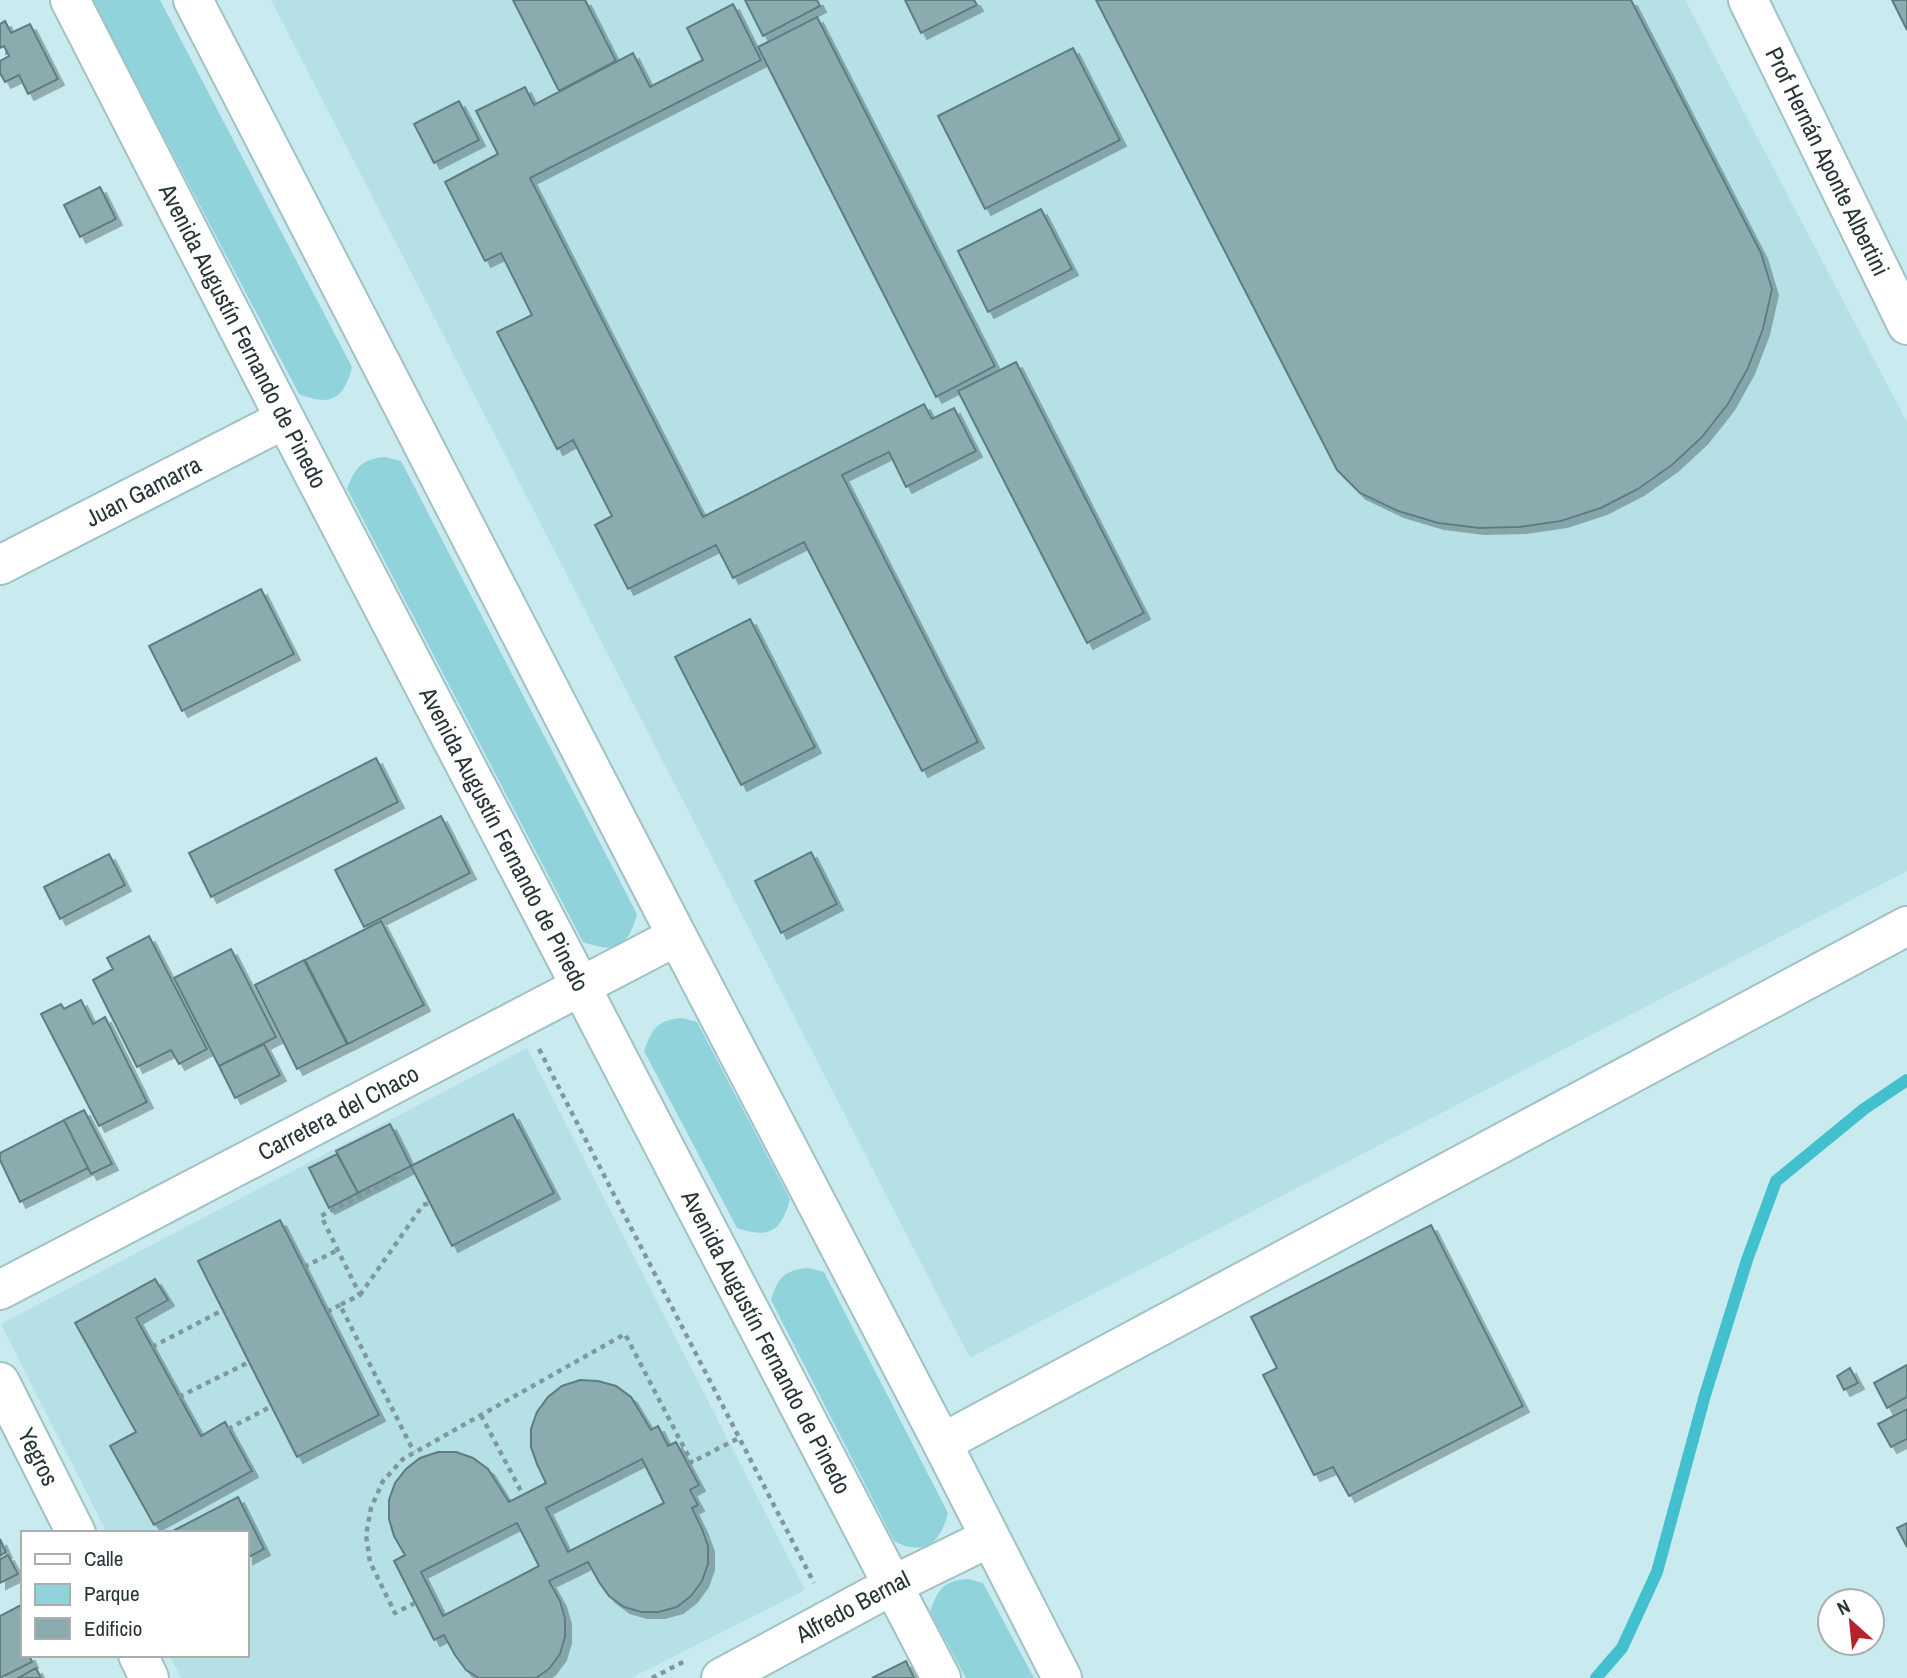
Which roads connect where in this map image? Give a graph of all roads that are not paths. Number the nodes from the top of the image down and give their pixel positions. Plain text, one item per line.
1 (70, 0) edge
2 (193, 0) edge
3 (1748, 0) edge
4 (1907, 324) edge
5 (285, 419) junction
6 (0, 565) edge
7 (1907, 926) edge
8 (677, 936) junction
9 (580, 986) junction
10 (0, 1290) edge
11 (0, 1382) edge
12 (942, 1443) junction
13 (75, 1531) edge
14 (989, 1538) junction
15 (893, 1585) junction
16 (139, 1657) edge
17 (149, 1678) edge
18 (721, 1678) edge
19 (941, 1678) edge
20 (1062, 1678) edge

1 - 5 street, Avenida Augustín Fernando de Pinedo
2 - 8 street
3 - 4 street, Prof Hernán Aponte Albertini
5 - 6 street, Juan Gamarra
5 - 9 street, Avenida Augustín Fernando de Pinedo
7 - 12 street
8 - 9 street, Carretera del Chaco
8 - 12 street
9 - 10 street, Carretera del Chaco
9 - 15 street, Avenida Augustín Fernando de Pinedo
11 - 13 street, Yegros
12 - 14 street
14 - 15 street, Alfredo Bernal
14 - 20 street
15 - 18 street, Alfredo Bernal
15 - 19 street, Avenida Augustín Fernando de Pinedo
16 - 17 street

